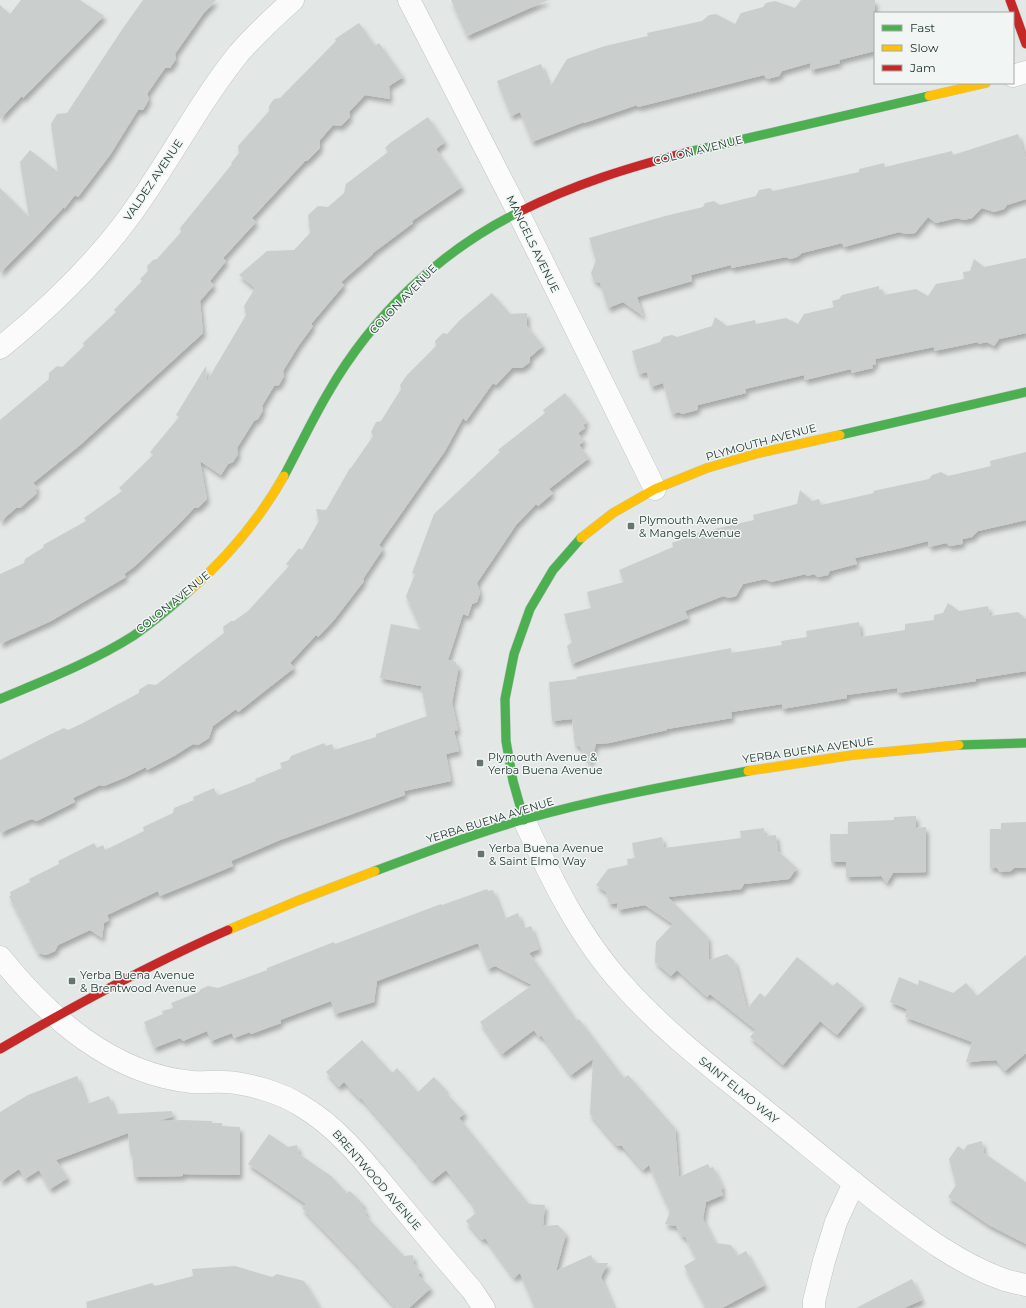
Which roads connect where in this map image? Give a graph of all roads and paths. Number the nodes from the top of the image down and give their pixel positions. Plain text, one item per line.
1 (293, 0) edge
2 (409, 0) edge
3 (1010, 0) edge
4 (1026, 44) edge
5 (1026, 72) edge
6 (1014, 76) edge
7 (982, 84) edge
8 (518, 212) junction
9 (0, 348) edge
10 (1026, 392) edge
11 (655, 489) junction
12 (0, 699) edge
13 (1026, 743) edge
14 (524, 820) junction
15 (0, 957) edge
16 (55, 1017) junction
17 (0, 1049) edge
18 (854, 1183) junction
19 (1026, 1285) edge
20 (484, 1308) edge
21 (814, 1308) edge

1 - 9 street, VALDEZ AVENUE
2 - 8 street, MANGELS AVENUE
3 - 4 street
5 - 6 street
7 - 8 street, COLON AVENUE
8 - 11 street, MANGELS AVENUE
8 - 12 street, COLON AVENUE
10 - 11 street, PLYMOUTH AVENUE
11 - 14 street, PLYMOUTH AVENUE
13 - 14 street, YERBA BUENA AVENUE
14 - 16 street, YERBA BUENA AVENUE
14 - 18 street, SAINT ELMO WAY
15 - 16 street, BRENTWOOD AVENUE
16 - 17 street, YERBA BUENA AVENUE
16 - 20 street, BRENTWOOD AVENUE
18 - 19 street, SAINT ELMO WAY
18 - 21 street

